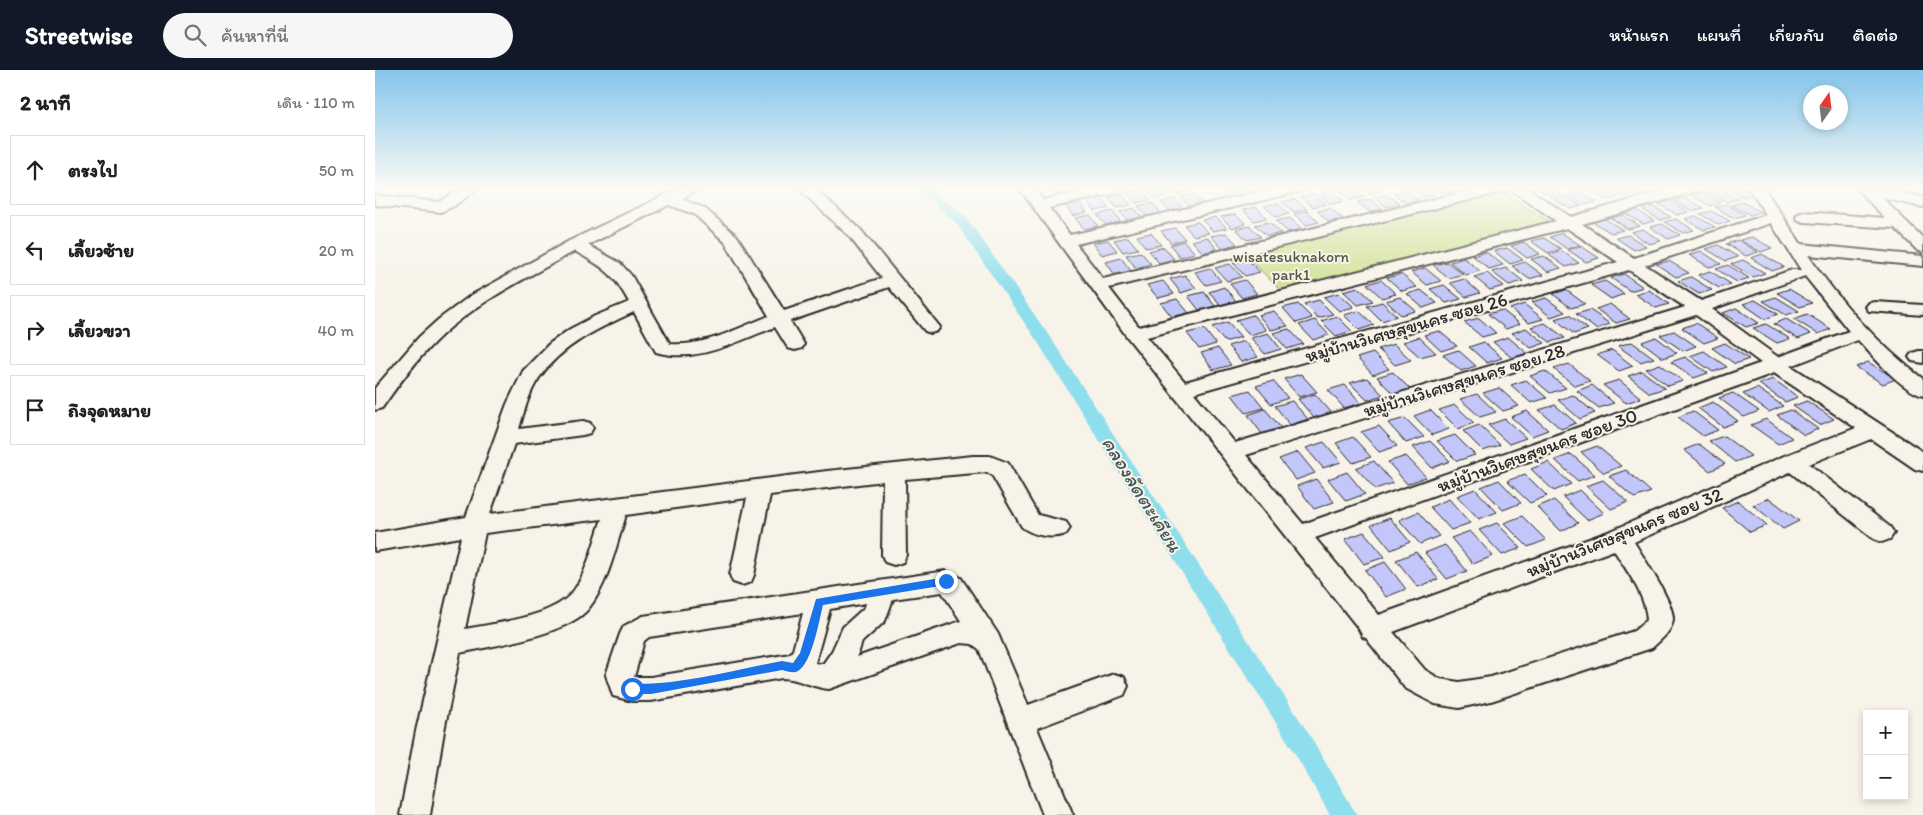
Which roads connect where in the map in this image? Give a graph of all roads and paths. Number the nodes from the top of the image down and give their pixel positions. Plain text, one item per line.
1 (619, 223) edge
2 (712, 223) edge
3 (844, 223) edge
4 (1053, 223) edge
5 (1146, 223) edge
6 (1358, 223) edge
7 (1569, 223) joint
8 (1757, 223) edge
9 (1777, 223) edge
10 (1882, 223) edge
11 (1899, 224) joint
12 (1066, 241) junction
13 (575, 244) junction
14 (1923, 247) edge
15 (1923, 261) edge
16 (1800, 262) junction
17 (1631, 264) junction
18 (1923, 271) edge
19 (893, 280) junction
20 (1099, 286) junction
21 (639, 304) junction
22 (1875, 307) dead end
23 (1699, 308) junction
24 (1923, 310) edge
25 (781, 318) junction
26 (931, 327) dead end
27 (1135, 334) junction
28 (1854, 334) dead end
29 (795, 344) dead end
30 (1776, 365) junction
31 (1923, 389) edge
32 (1180, 390) junction
33 (375, 403) edge
34 (583, 428) dead end
35 (1873, 430) junction
36 (505, 438) junction
37 (1230, 452) junction
38 (1793, 462) junction
39 (1923, 463) edge
40 (894, 472) junction
41 (760, 488) junction
42 (617, 508) junction
43 (475, 525) junction
44 (1057, 528) dead end
45 (1882, 533) dead end
46 (1298, 535) junction
47 (1619, 538) junction
48 (375, 542) edge
49 (894, 555) dead end
50 (742, 574) dead end
51 (883, 591) junction
52 (819, 602) junction
53 (1372, 629) junction
54 (985, 637) junction
55 (450, 644) junction
56 (795, 668) junction
57 (829, 677) junction
58 (1113, 686) dead end
59 (1020, 721) junction
60 (415, 815) edge
61 (1058, 815) edge

1 - 13 street
2 - 25 street
3 - 19 street
4 - 12 street
5 - 12 street
6 - 20 street
7 - 17 street
7 - 27 street
8 - 17 street, หมู่บ้านวิเศษสุขนคร ซอย 26
9 - 16 street
10 - 11 street
11 - 14 street
12 - 20 street
13 - 21 street
13 - 33 street
15 - 16 street
16 - 18 street
16 - 23 street, หมู่บ้านวิเศษสุขนคร ซอย 28
16 - 31 street
17 - 23 street
17 - 32 street, หมู่บ้านวิเศษสุขนคร ซอย 26
19 - 25 street
19 - 26 street
20 - 27 street
21 - 25 street
21 - 36 street
22 - 24 street
23 - 30 street
23 - 37 street, หมู่บ้านวิเศษสุขนคร ซอย 28
25 - 29 street
27 - 32 street
28 - 30 street, หมู่บ้านวิเศษสุขนคร ซอย 30
30 - 35 street
30 - 46 street, หมู่บ้านวิเศษสุขนคร ซอย 30
32 - 37 street
34 - 36 street
35 - 38 street, หมู่บ้านวิเศษสุขนคร ซอย 32
35 - 39 street
36 - 43 street
37 - 46 street
38 - 45 street
38 - 47 street, หมู่บ้านวิเศษสุขนคร ซอย 32
40 - 41 street
40 - 44 street
40 - 49 street
41 - 42 street
41 - 50 street
42 - 43 street
42 - 55 street
43 - 48 street
43 - 55 street
46 - 53 street
47 - 53 street, หมู่บ้านวิเศษสุขนคร ซอย 32
47 - 53 street
51 - 52 street
51 - 54 street
51 - 57 street
52 - 56 street
52 - 56 street
54 - 57 street
54 - 59 street
55 - 60 street
56 - 57 street
58 - 59 street
59 - 61 street

